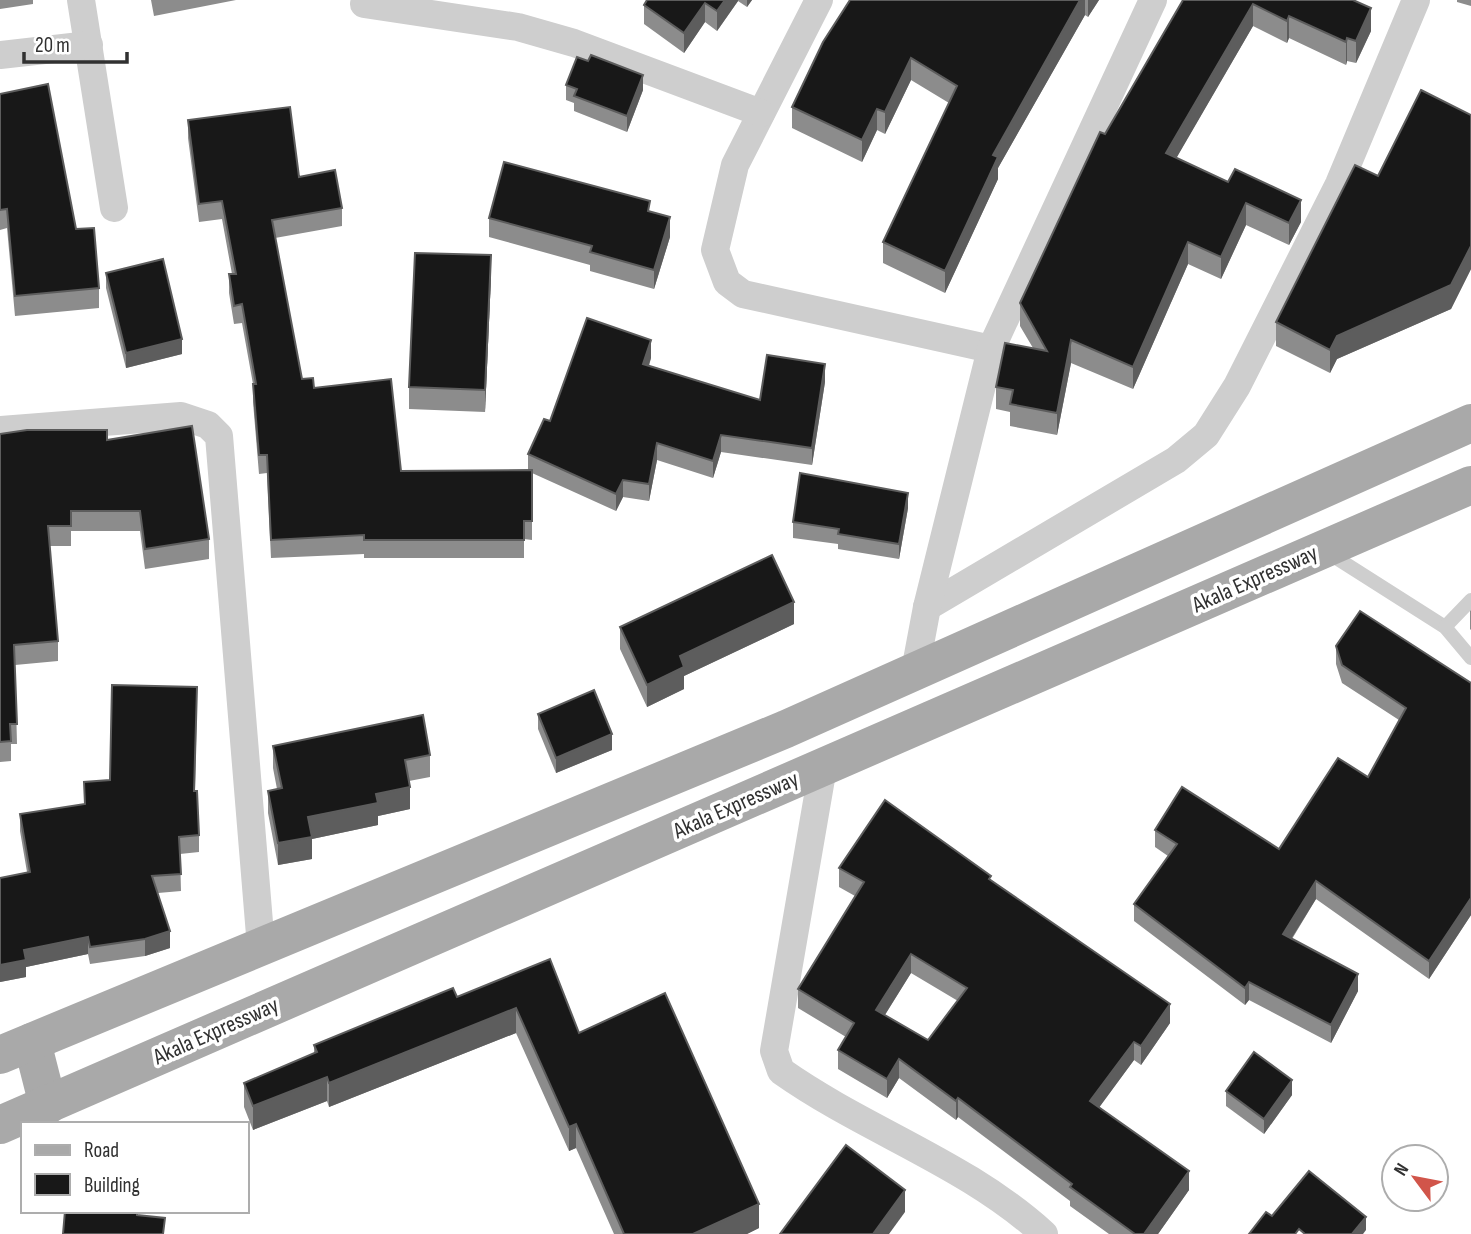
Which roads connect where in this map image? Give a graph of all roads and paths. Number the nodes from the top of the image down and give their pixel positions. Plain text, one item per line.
1 (81, 0) edge
2 (819, 0) edge
3 (1153, 0) edge
4 (1416, 0) edge
5 (364, 4) dead end
6 (89, 45) junction
7 (0, 55) edge
8 (761, 113) junction
9 (114, 208) dead end
10 (991, 349) junction
11 (1471, 423) edge
12 (0, 430) edge
13 (1471, 485) edge
14 (1306, 495) junction
15 (1323, 549) junction
16 (1471, 600) edge
17 (927, 607) junction
18 (1445, 627) junction
19 (1471, 658) edge
20 (915, 671) junction
21 (823, 767) junction
22 (261, 947) junction
23 (16, 1049) edge
24 (48, 1105) junction
25 (0, 1125) edge
26 (1044, 1234) edge

1 - 6 street
2 - 8 street
3 - 10 street
4 - 17 street
5 - 8 street
6 - 7 street
6 - 9 street
8 - 10 street
10 - 17 street
11 - 14 main road
12 - 22 street
13 - 15 main road, Akala Expressway
14 - 15 main road
14 - 20 main road
15 - 18 lane
15 - 21 main road, Akala Expressway
16 - 18 lane
17 - 20 street
18 - 19 lane
20 - 22 main road
21 - 24 main road, Akala Expressway
21 - 26 street
22 - 23 main road
23 - 24 main road
24 - 25 main road, Akala Expressway

